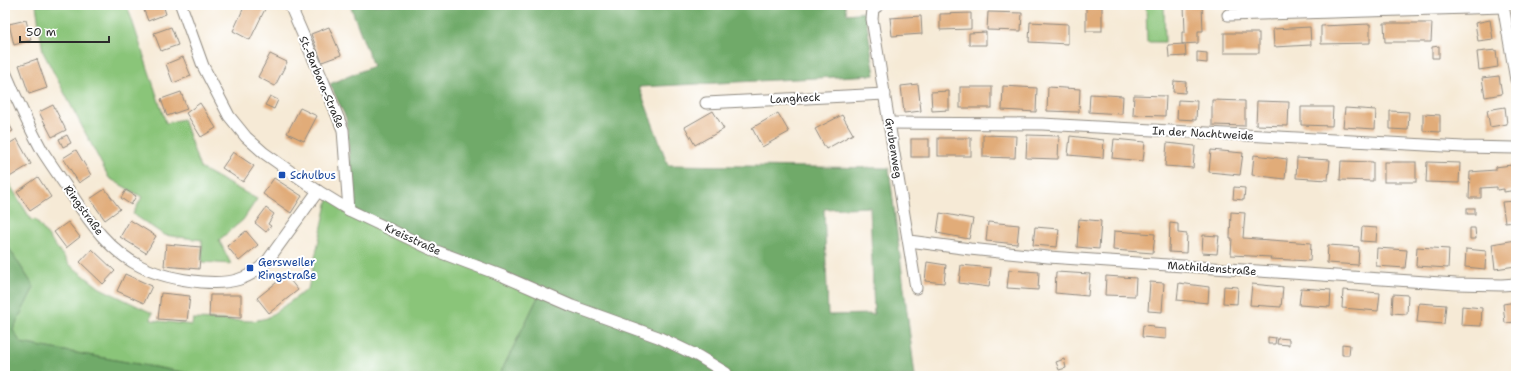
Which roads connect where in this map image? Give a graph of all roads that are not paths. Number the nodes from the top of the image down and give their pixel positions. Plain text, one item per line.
1 (182, 5) edge
2 (290, 5) edge
3 (1504, 6) edge
4 (876, 7) edge
5 (1228, 15) dead end
6 (5, 72) edge
7 (1516, 80) edge
8 (885, 94) junction
9 (706, 103) dead end
10 (890, 123) junction
11 (1516, 148) edge
12 (318, 191) junction
13 (349, 210) junction
14 (909, 241) junction
15 (1516, 284) edge
16 (916, 288) dead end
17 (728, 376) edge

1 - 12 street, Kreisstraße
2 - 13 street, St.-Barbara-Straße
3 - 5 street
3 - 7 street
4 - 8 street, Grubenweg
6 - 12 street, Ringstraße
8 - 9 street, Langheck
8 - 10 street, Grubenweg
10 - 11 street, In der Nachtweide
10 - 14 street, Grubenweg
12 - 13 street, Kreisstraße
13 - 17 street, Kreisstraße
14 - 15 street, Mathildenstraße
14 - 16 street, Grubenweg

